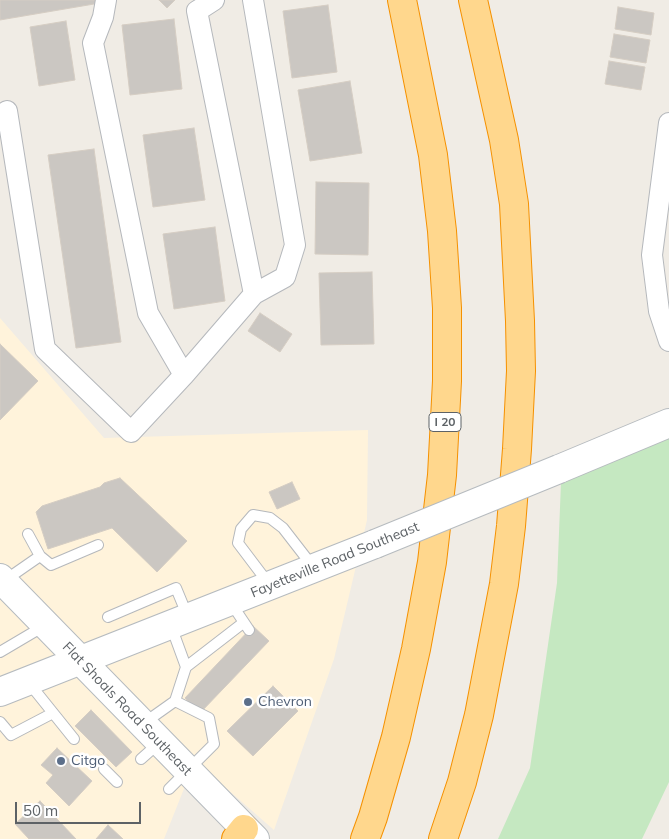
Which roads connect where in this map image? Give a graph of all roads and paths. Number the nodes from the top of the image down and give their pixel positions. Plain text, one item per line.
1 (106, 0) edge
2 (214, 0) edge
3 (252, 0) edge
4 (402, 0) edge
5 (473, 0) edge
6 (8, 111) dead end
7 (669, 123) edge
8 (254, 294) junction
9 (669, 341) edge
10 (184, 375) junction
11 (669, 423) edge
12 (28, 534) dead end
13 (98, 545) dead end
14 (40, 556) junction
15 (314, 569) junction
16 (2, 580) edge
17 (270, 586) junction
18 (108, 617) dead end
19 (241, 618) junction
20 (180, 621) junction
21 (46, 626) junction
22 (0, 652) edge
23 (79, 660) junction
24 (186, 667) junction
25 (28, 681) junction
26 (0, 692) edge
27 (175, 701) junction
28 (53, 713) junction
29 (0, 722) edge
30 (74, 738) dead end
31 (147, 742) junction
32 (104, 769) dead end
33 (179, 780) junction
34 (117, 782) dead end
35 (245, 836) edge
36 (365, 839) edge
37 (443, 839) edge

1 - 10 street
2 - 8 street
3 - 8 street
4 - 36 highway, I 20
5 - 37 highway
6 - 10 street
7 - 9 street
8 - 10 street
11 - 15 street, Fayetteville Road Southeast, bridge
12 - 14 lane
13 - 14 lane
14 - 16 lane
15 - 17 street, Fayetteville Road Southeast
15 - 17 lane
16 - 21 street, Flat Shoals Road Southeast
17 - 19 street, Fayetteville Road Southeast
18 - 20 lane
19 - 20 street, Fayetteville Road Southeast
19 - 24 lane
20 - 23 street, Fayetteville Road Southeast
20 - 24 lane
21 - 22 lane
21 - 23 street, Flat Shoals Road Southeast
23 - 25 street, Fayetteville Road Southeast
23 - 31 street, Flat Shoals Road Southeast
24 - 27 lane
25 - 26 street, Fayetteville Road Southeast
25 - 28 lane
27 - 31 lane
27 - 33 lane
28 - 29 lane
28 - 30 lane
31 - 33 street, Flat Shoals Road Southeast
32 - 34 lane
33 - 35 street, Flat Shoals Road Southeast

